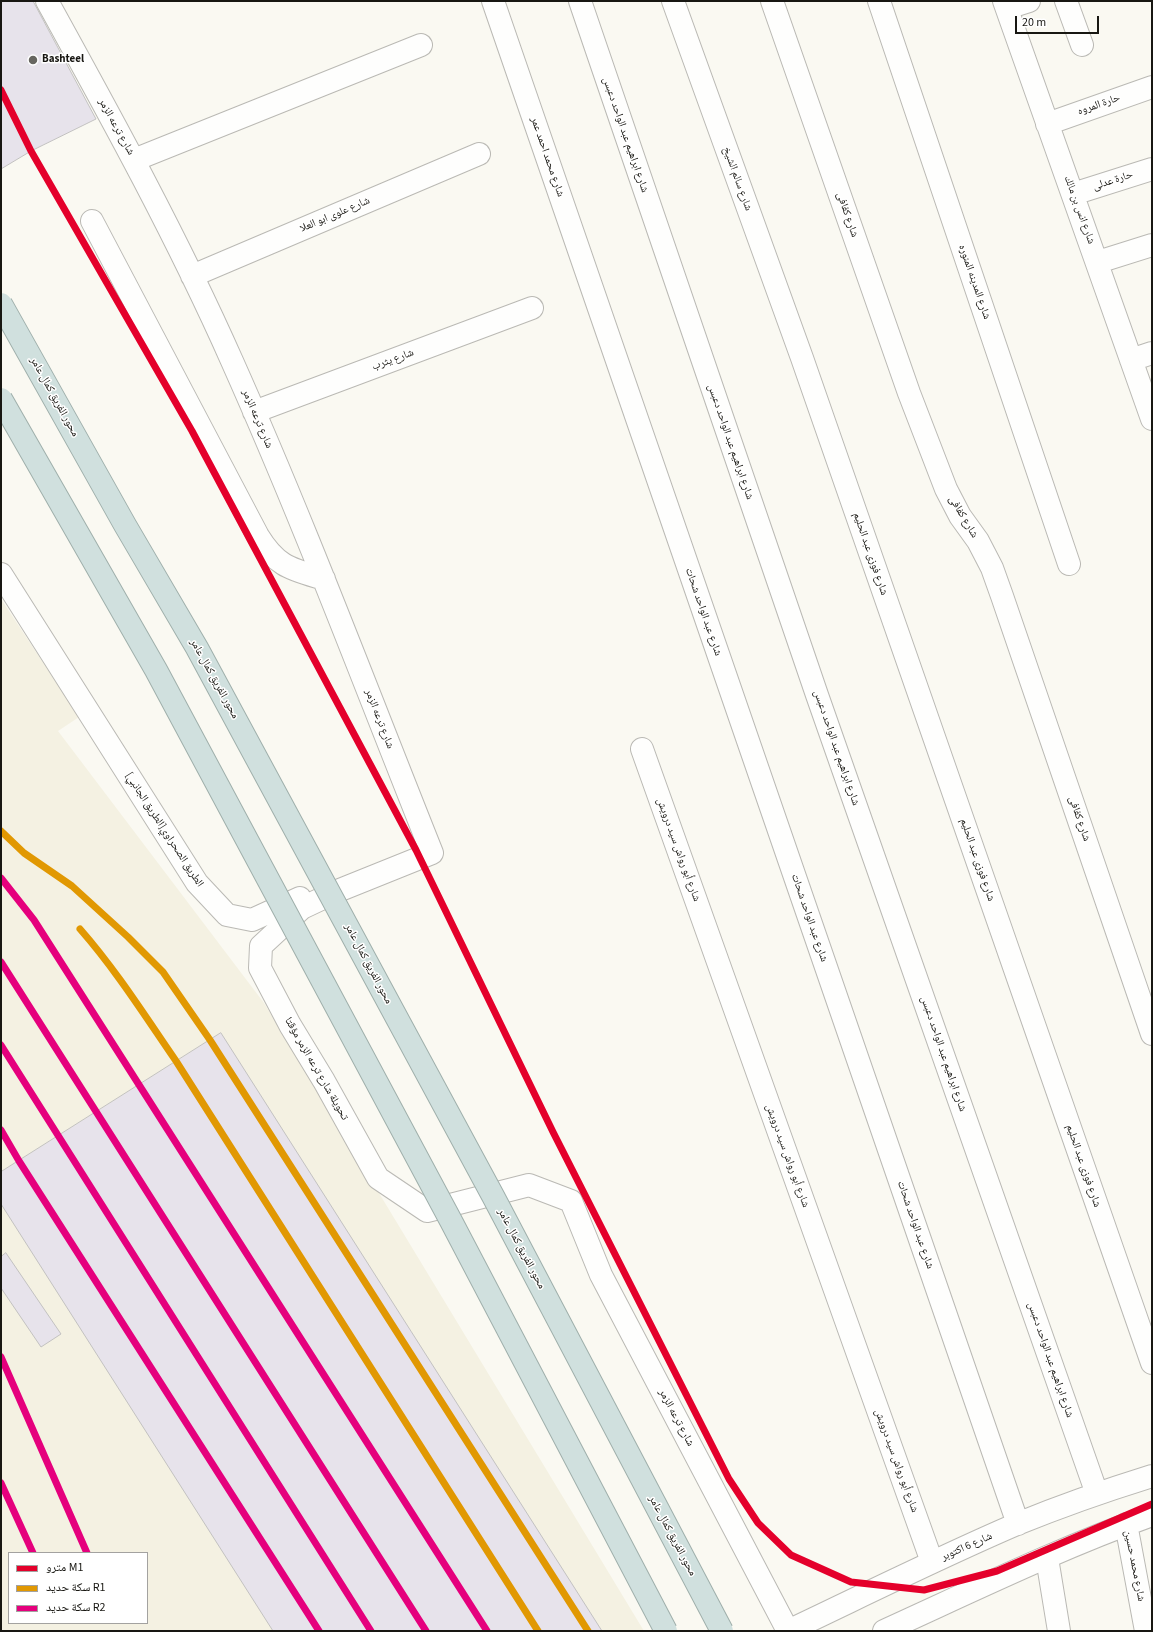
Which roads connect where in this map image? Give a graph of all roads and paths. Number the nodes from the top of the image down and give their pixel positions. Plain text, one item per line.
1 (47, 1) edge
2 (493, 1) edge
3 (580, 1) edge
4 (673, 1) edge
5 (772, 1) edge
6 (878, 1) edge
7 (1029, 1) edge
8 (1066, 1) edge
9 (1006, 5) edge
10 (421, 45) dead end
11 (1082, 45) dead end
12 (1152, 87) edge
13 (1047, 124) junction
14 (479, 154) dead end
15 (134, 160) junction
16 (1152, 168) edge
17 (1073, 194) junction
18 (92, 221) dead end
19 (1152, 245) edge
20 (1098, 262) junction
21 (192, 276) junction
22 (1, 304) edge
23 (532, 308) dead end
24 (600, 313) joint
25 (1152, 353) edge
26 (802, 358) joint
27 (1131, 360) junction
28 (1, 399) edge
29 (254, 412) junction
30 (1152, 419) edge
31 (1070, 564) dead end
32 (1, 574) edge
33 (324, 579) junction
34 (642, 749) dead end
35 (432, 853) junction
36 (1152, 1034) edge
37 (571, 1201) joint
38 (1152, 1363) edge
39 (1152, 1476) edge
40 (1097, 1494) junction
41 (1152, 1515) edge
42 (1018, 1524) junction
43 (1126, 1524) junction
44 (1047, 1558) junction
45 (932, 1562) junction
46 (666, 1631) edge
47 (722, 1631) edge
48 (788, 1631) edge
49 (884, 1631) edge
50 (1059, 1631) edge
51 (1146, 1631) edge

1 - 15 street, شارع ترعه الزمر
2 - 24 street, شارع محمد احمد عمر
3 - 40 street, شارع ابراهيم عبد الواحد دعبس
4 - 26 street, شارع سالم الشيخ
5 - 36 street, شارع كفافى
6 - 31 street, شارع المدينه المنوره
7 - 9 street
8 - 11 street
9 - 13 street, شارع انس بن مالك
10 - 15 street
12 - 13 street, حارة المروه
13 - 17 street, شارع انس بن مالك
14 - 21 street, شارع علوى ابو العلا
15 - 21 street, شارع ترعه الزمر
16 - 17 street, حارة عدلى
17 - 20 street, شارع انس بن مالك
18 - 33 street
19 - 20 street
20 - 27 street, شارع انس بن مالك
21 - 29 street, شارع ترعه الزمر
22 - 47 highway, محور الفريق كمال عامر, bridge
23 - 29 street, شارع يثرب
24 - 42 street, شارع عبد الواحد شحات
25 - 27 street
26 - 38 street, شارع فوزى عبد الحليم
27 - 30 street, شارع انس بن مالك
28 - 46 highway, bridge
29 - 33 street, شارع ترعه الزمر
32 - 35 street, الطريق الصحراوي[الطريق الجانبي]
33 - 35 street, شارع ترعه الزمر
34 - 45 street, شارع أبو رواش سيد درويش
35 - 37 street, تحويلة شارع ترعه الزمر مؤقتا
37 - 48 street, شارع ترعه الزمر
39 - 40 street, شارع 6 اكتوبر
40 - 42 street, شارع 6 اكتوبر
41 - 43 street
42 - 45 street, شارع 6 اكتوبر
43 - 44 street
43 - 51 street, شارع محمد حسين
44 - 49 street
44 - 50 street
45 - 48 street, شارع 6 اكتوبر

